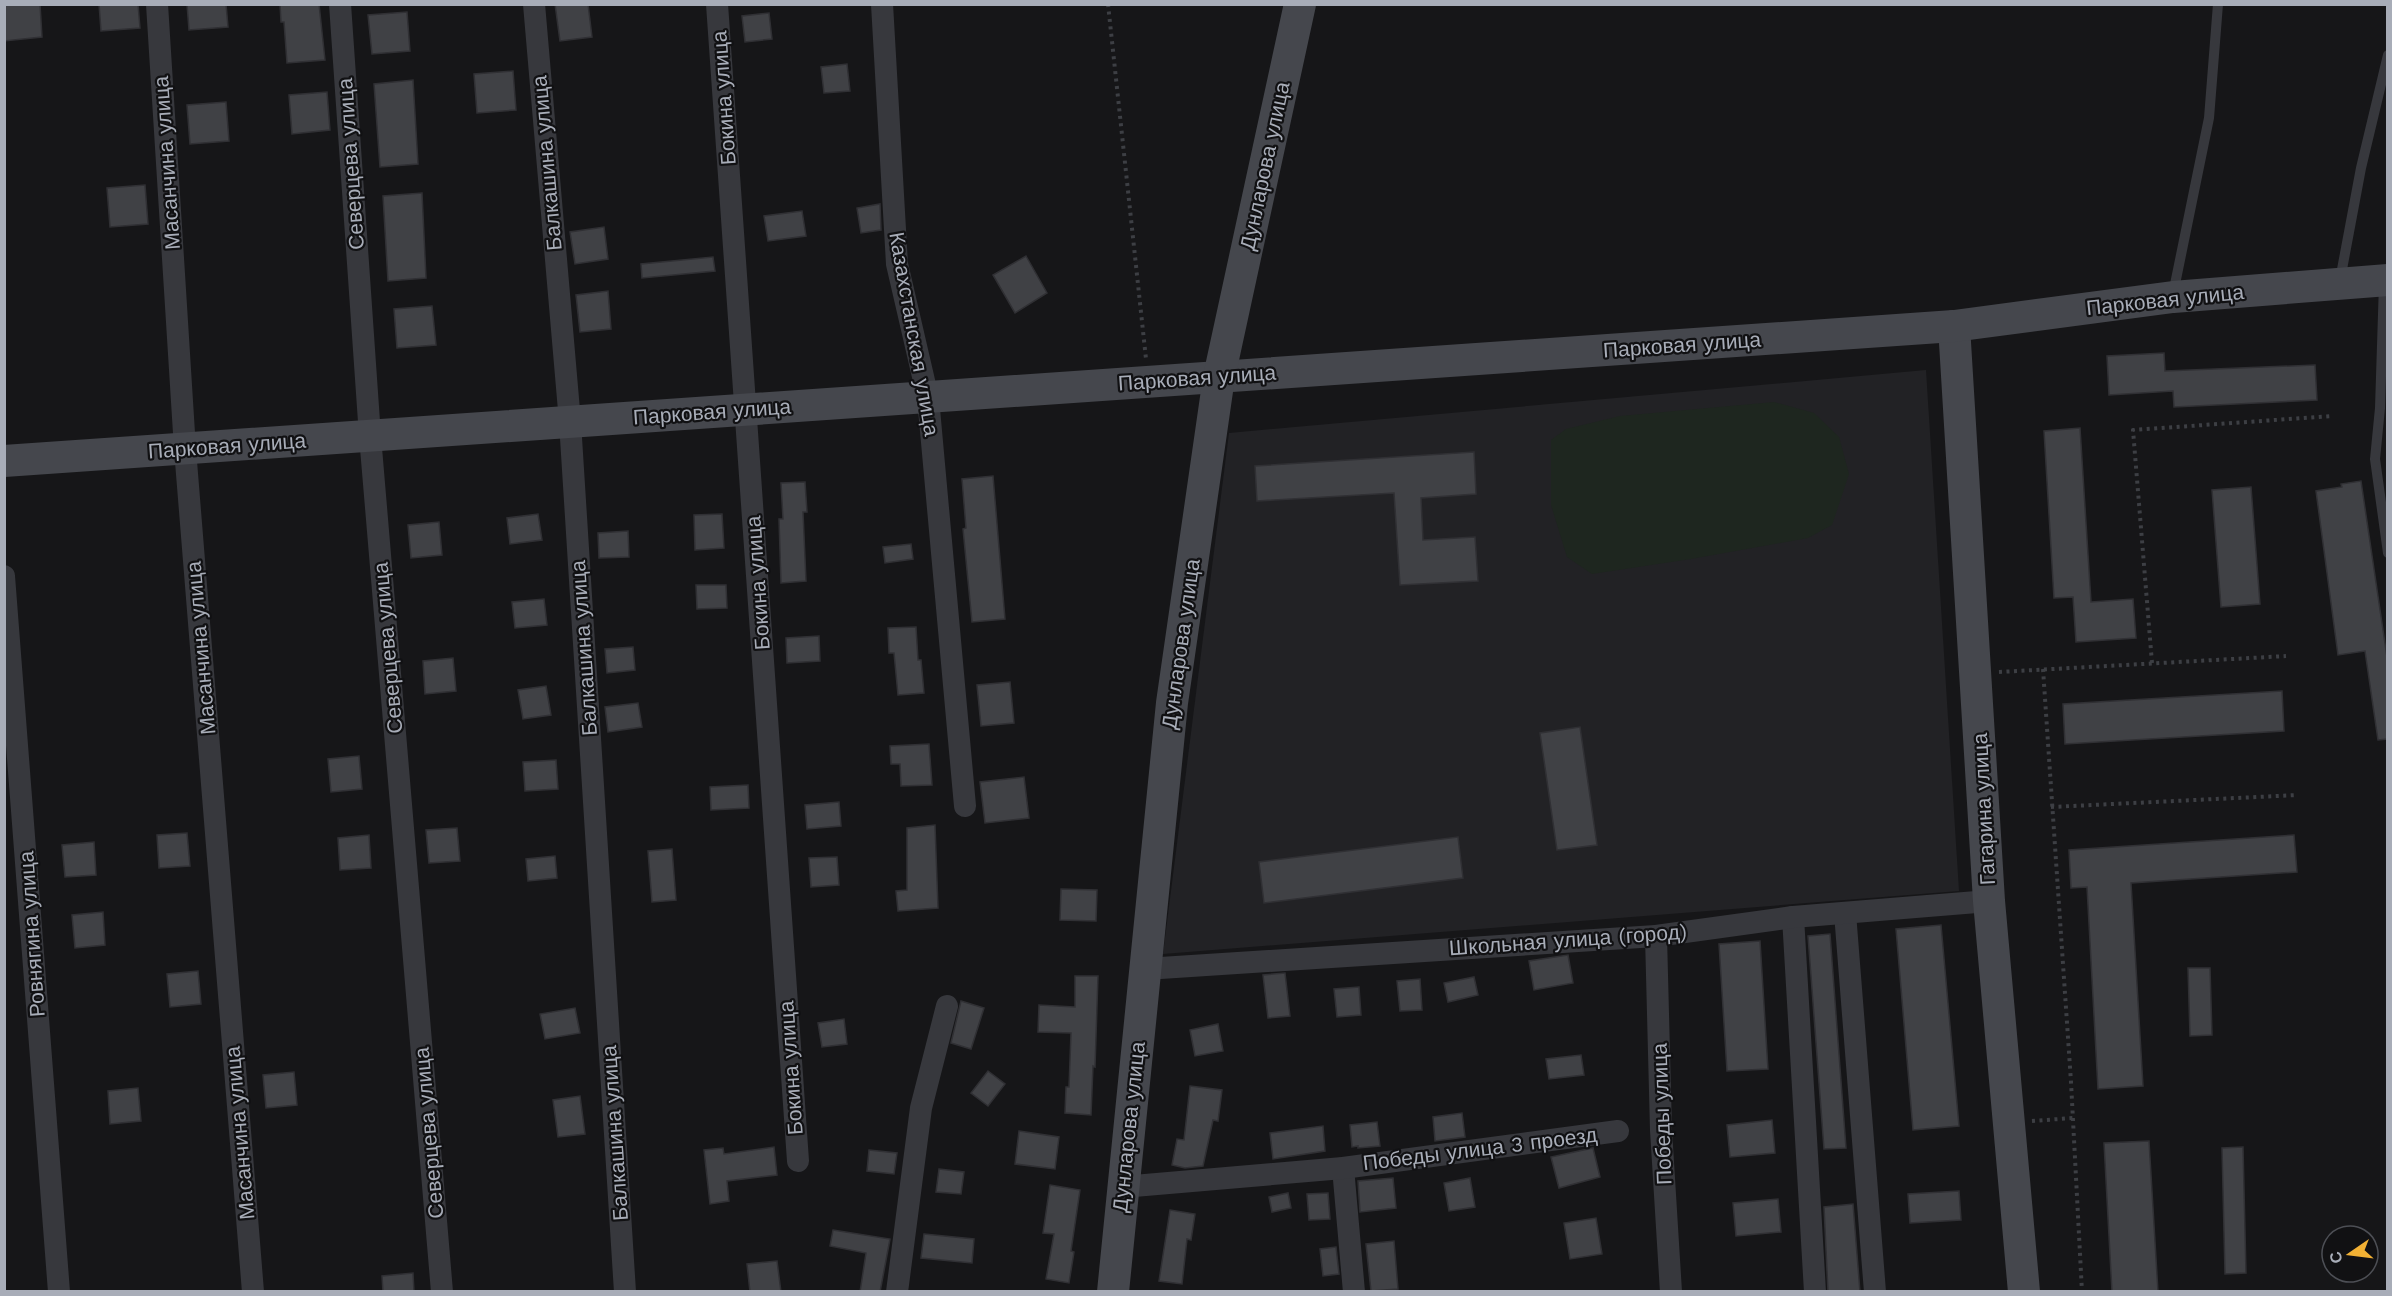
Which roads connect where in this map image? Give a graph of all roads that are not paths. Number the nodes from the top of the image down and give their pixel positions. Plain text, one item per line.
1 (157, 4) edge
2 (340, 4) edge
3 (534, 4) edge
4 (717, 4) edge
5 (882, 4) edge
6 (1300, 4) edge
7 (2218, 4) edge
8 (2388, 54) edge
9 (2386, 280) edge
10 (2340, 282) junction
11 (2173, 297) junction
12 (1954, 326) junction
13 (1219, 377) junction
14 (928, 398) junction
15 (746, 411) junction
16 (570, 422) junction
17 (370, 436) junction
18 (185, 449) junction
19 (2388, 458) edge
20 (2375, 459) junction
21 (4, 461) edge
22 (2388, 553) edge
23 (4, 576) edge
24 (965, 806) dead end
25 (1989, 901) junction
26 (1845, 913) junction
27 (1792, 917) junction
28 (1656, 936) junction
29 (1145, 969) junction
30 (947, 1006) dead end
31 (1618, 1131) dead end
32 (798, 1161) dead end
33 (1342, 1168) junction
34 (1122, 1187) junction
35 (59, 1292) edge
36 (253, 1292) edge
37 (442, 1292) edge
38 (625, 1292) edge
39 (897, 1292) edge
40 (1113, 1292) edge
41 (1354, 1292) edge
42 (1671, 1292) edge
43 (1815, 1292) edge
44 (1875, 1292) edge
45 (2024, 1292) edge

1 - 18 street, Масанчина улица
2 - 17 street, Северцева улица
3 - 16 street, Балкашина улица
4 - 15 street, Бокина улица
5 - 14 street, Казахстанская улица
6 - 13 street, Дунларова улица
7 - 11 lane
8 - 10 lane
9 - 10 street, Парковая улица
9 - 20 lane
10 - 11 street, Парковая улица
11 - 12 street, Парковая улица
12 - 13 street, Парковая улица
12 - 25 street, Гагарина улица
13 - 14 street, Парковая улица
13 - 29 street, Дунларова улица
14 - 15 street, Парковая улица
14 - 24 street, Казахстанская улица
15 - 16 street, Парковая улица
15 - 32 street, Бокина улица
16 - 17 street, Парковая улица
16 - 38 street, Балкашина улица
17 - 18 street, Парковая улица
17 - 37 street, Северцева улица
18 - 21 street, Парковая улица
18 - 36 street, Масанчина улица
19 - 20 lane
20 - 22 lane
23 - 35 street, Ровнягина улица
25 - 26 street, Школьная улица (город)
25 - 45 street, Гагарина улица
26 - 27 street, Школьная улица (город)
26 - 44 street
27 - 28 street, Школьная улица (город)
27 - 43 street
28 - 29 street, Школьная улица (город)
28 - 42 street, Победы улица
29 - 34 street, Дунларова улица
30 - 39 street
31 - 33 street, Победы улица 3 проезд
33 - 34 street, Победы улица 3 проезд
33 - 41 street, Победы улица 3 проезд
34 - 40 street, Дунларова улица

